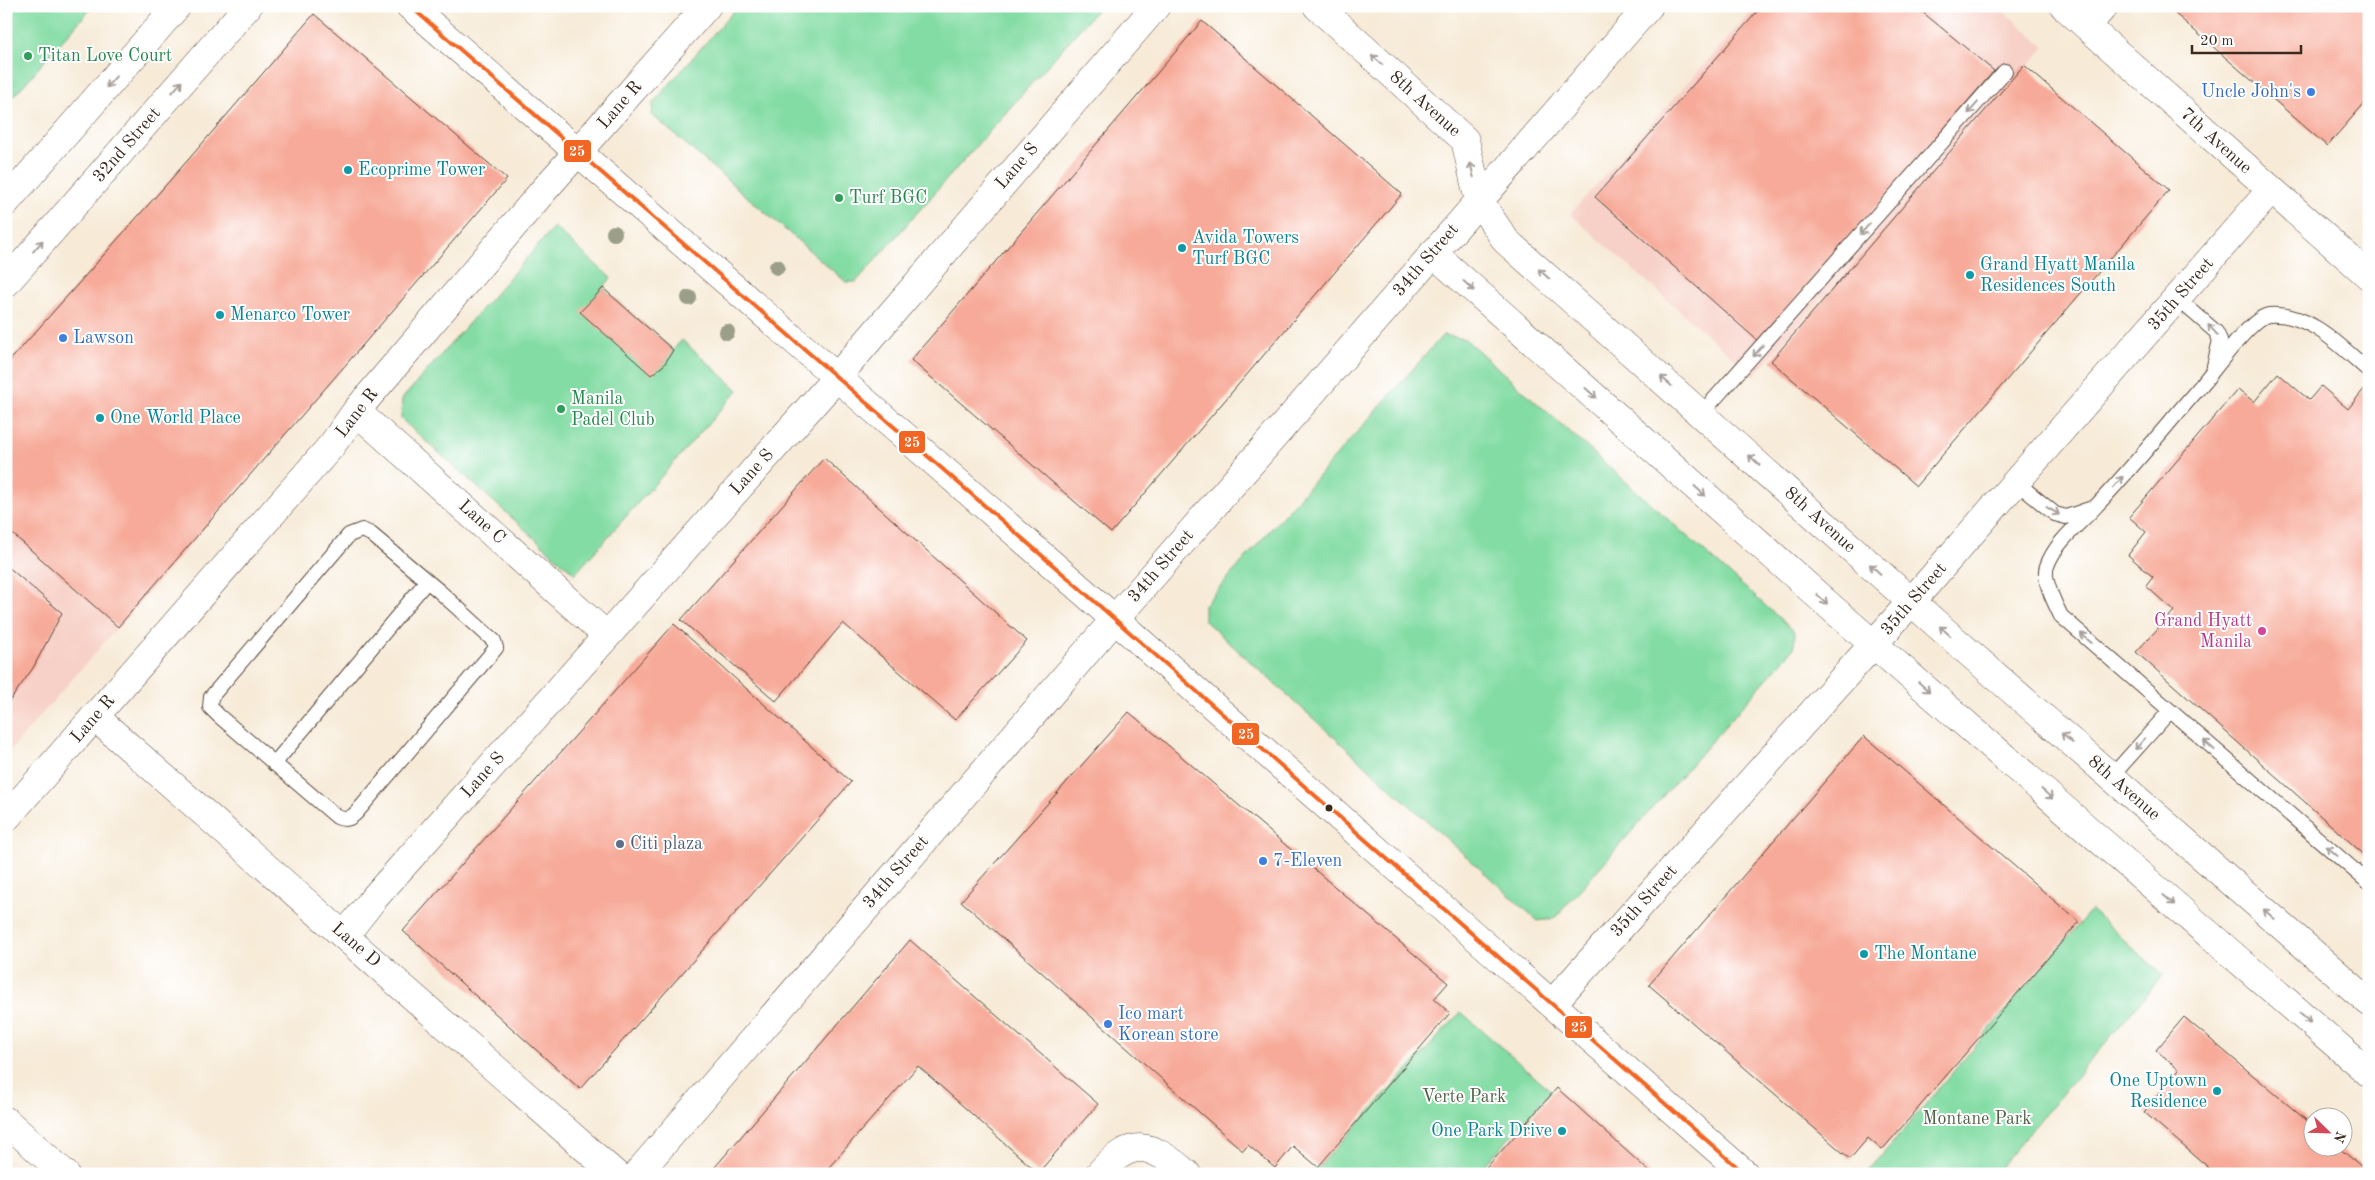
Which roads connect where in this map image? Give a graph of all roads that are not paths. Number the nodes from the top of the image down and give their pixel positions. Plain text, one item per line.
1 (177, 6) edge
2 (248, 6) edge
3 (410, 6) edge
4 (707, 6) edge
5 (1156, 6) edge
6 (1317, 6) edge
7 (1649, 6) edge
8 (2064, 6) edge
9 (2096, 16) edge
10 (2005, 71) dead end
11 (578, 153) junction
12 (2271, 190) junction
13 (1479, 201) junction
14 (6, 202) edge
15 (1432, 253) junction
16 (2369, 276) edge
17 (6, 283) edge
18 (2177, 298) junction
19 (2369, 371) edge
20 (2212, 374) junction
21 (836, 377) junction
22 (356, 411) junction
23 (1702, 413) junction
24 (2016, 482) junction
25 (2097, 506) junction
26 (428, 581) junction
27 (1911, 602) junction
28 (1115, 619) junction
29 (606, 634) junction
30 (1874, 644) junction
31 (2170, 711) junction
32 (96, 718) junction
33 (274, 764) junction
34 (2111, 777) junction
35 (6, 818) edge
36 (2369, 882) edge
37 (345, 935) junction
38 (2369, 1002) edge
39 (1552, 1004) junction
40 (2369, 1074) edge
41 (6, 1121) edge
42 (65, 1174) edge
43 (615, 1174) edge
44 (637, 1174) edge
45 (1099, 1174) edge
46 (1187, 1174) edge
47 (1745, 1174) edge

1 -> 14 street
17 -> 2 street, 32nd Street
3 - 11 street
4 - 11 street, Lane R
5 - 21 street, Lane S
13 -> 6 street, 8th Avenue
7 - 13 street, 34th Street
8 - 9 street, 7th Avenue
9 - 12 street, 7th Avenue
10 -> 23 lane
11 - 21 street
11 - 22 street, Lane R
12 - 16 street, 7th Avenue
12 - 18 street, 35th Street
13 - 15 street, 34th Street
23 -> 13 street, 8th Avenue
15 - 28 street, 34th Street
15 -> 30 street
20 -> 18 lane
18 - 24 street, 35th Street
19 - 20 lane
25 -> 20 lane
21 - 28 street
21 - 29 street, Lane S
22 - 29 street, Lane C
22 - 32 street, Lane R
27 -> 23 street, 8th Avenue
24 -> 25 lane
24 - 27 street, 35th Street
31 -> 25 lane
26 - 33 lane
26 - 33 lane
26 - 33 lane
27 - 30 street, 35th Street
34 -> 27 street, 8th Avenue
28 - 39 street
28 - 44 street, 34th Street
29 - 37 street, Lane S
30 - 39 street, 35th Street
30 -> 40 street
31 -> 34 lane
36 -> 31 lane
32 - 35 street, Lane R
32 - 37 street, Lane D
38 -> 34 street, 8th Avenue
37 - 43 street, Lane D
39 - 47 street
41 - 42 street
45 - 46 street

